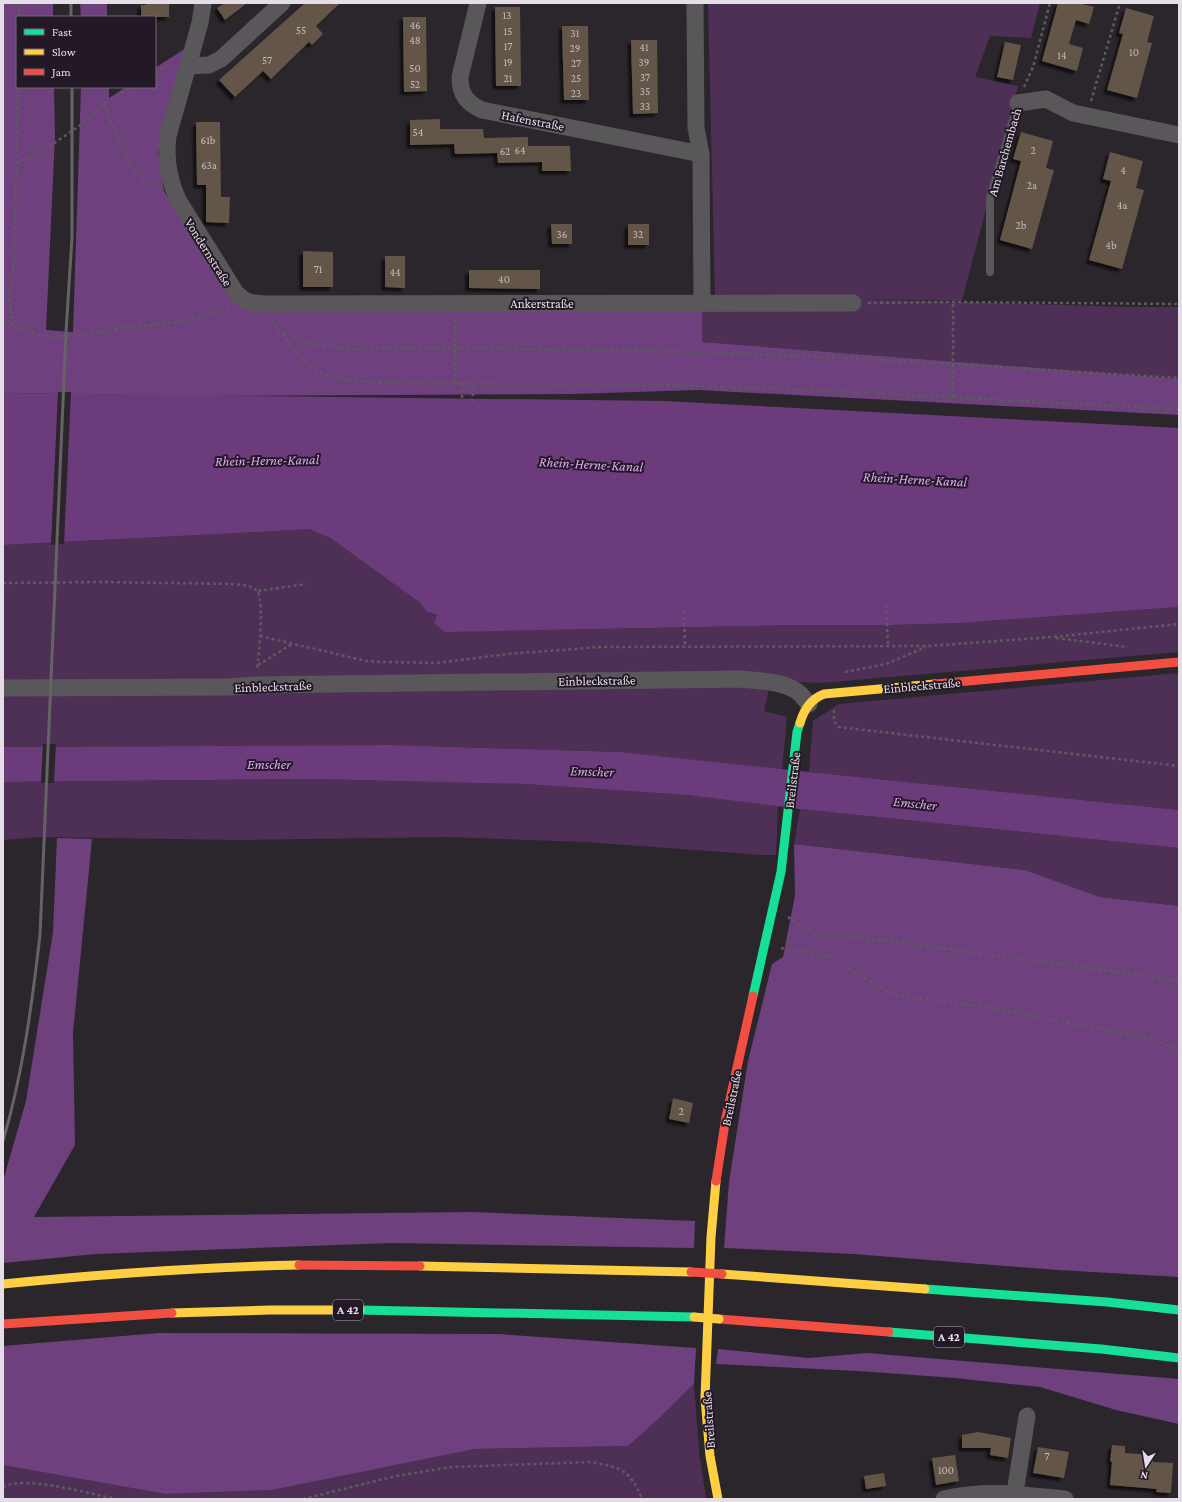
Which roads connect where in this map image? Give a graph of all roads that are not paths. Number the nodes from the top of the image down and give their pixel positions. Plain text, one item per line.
1 (202, 3) edge
2 (282, 3) edge
3 (478, 3) edge
4 (695, 3) edge
5 (188, 66) junction
6 (1018, 102) joint
7 (1179, 135) edge
8 (701, 154) junction
9 (990, 272) dead end
10 (702, 303) junction
11 (853, 303) road end
12 (382, 304) joint
13 (1179, 662) edge
14 (3, 688) edge
15 (809, 704) junction
16 (3, 1284) edge
17 (1179, 1310) edge
18 (3, 1324) edge
19 (1179, 1358) edge
20 (1027, 1416) dead end
21 (1014, 1497) edge
22 (718, 1499) edge
23 (944, 1499) edge
24 (1065, 1499) edge

1 - 5 street, Vondernstraße
2 - 5 street
3 - 8 street, Hafenstraße
4 - 8 street
5 - 12 street, Vondernstraße
6 - 7 street, Am Barchembach
6 - 9 lane, Am Barchembach
8 - 10 street
10 - 11 street, Ankerstraße
10 - 12 street, Ankerstraße
13 - 15 main road, Einbleckstraße
14 - 15 street, Einbleckstraße
15 - 22 main road, Breilstraße
16 - 17 main road, bridge
18 - 19 main road, A 42, bridge
20 - 21 street
21 - 23 street
21 - 24 street

